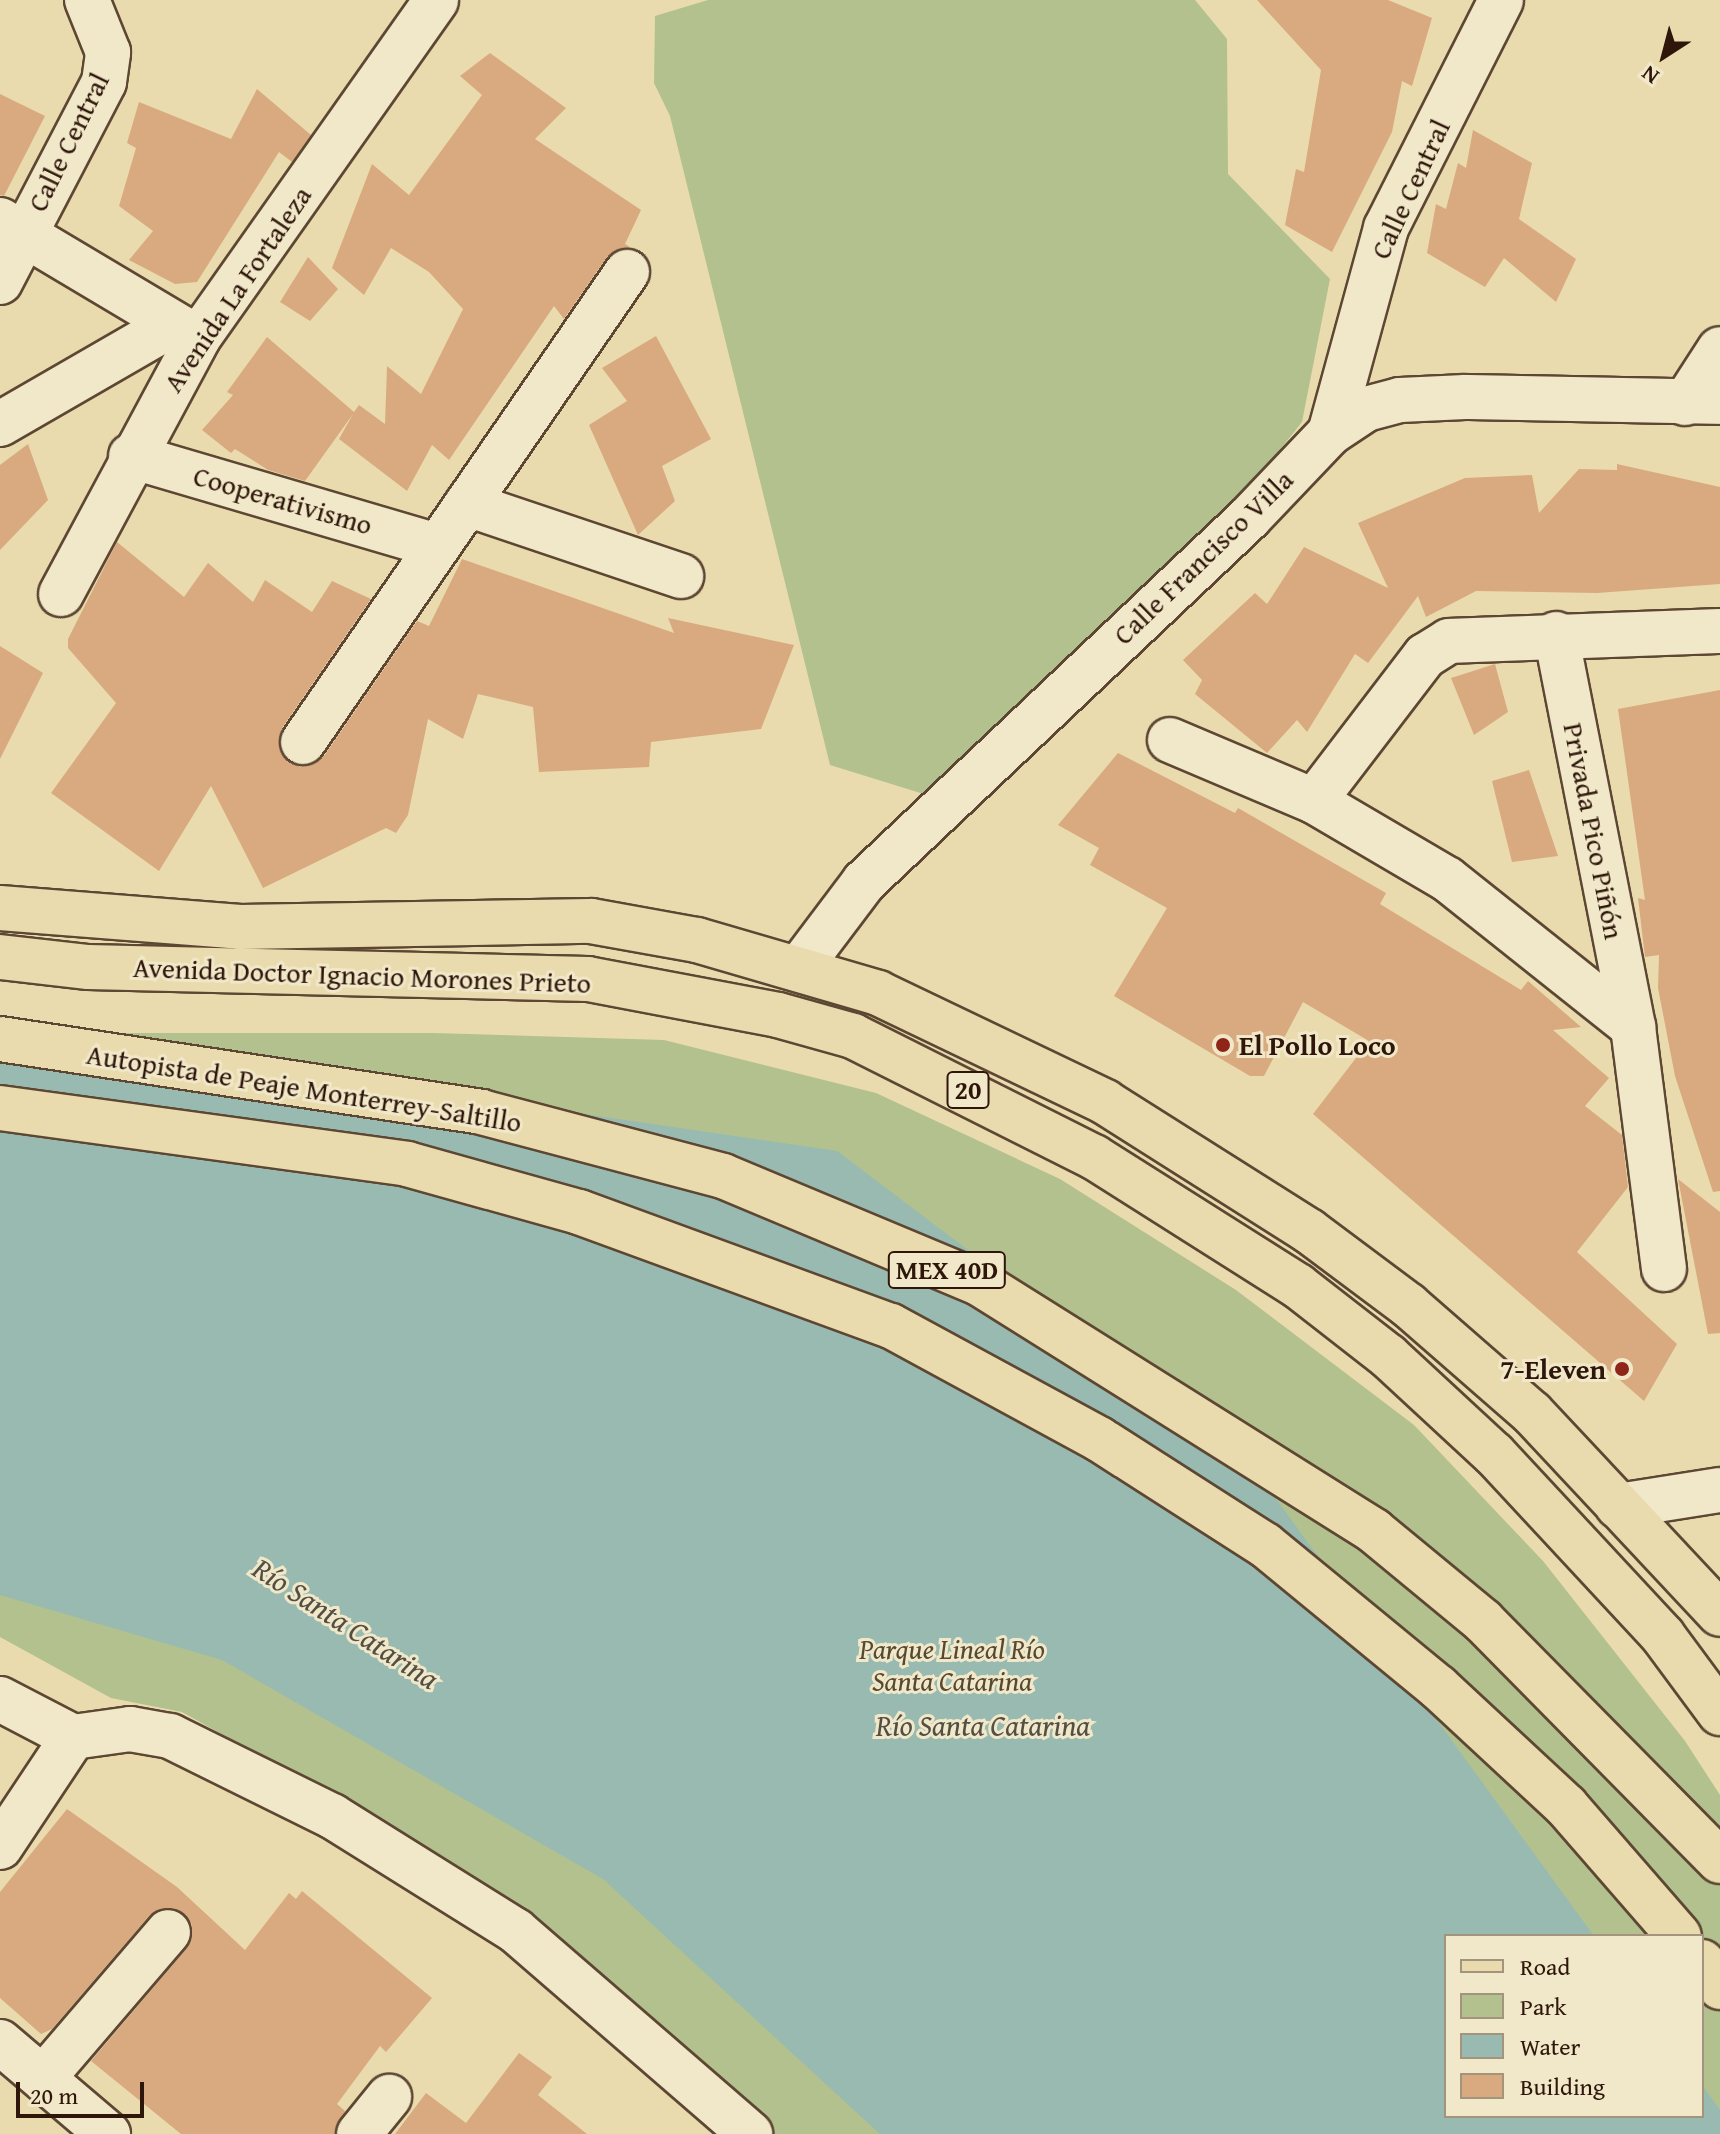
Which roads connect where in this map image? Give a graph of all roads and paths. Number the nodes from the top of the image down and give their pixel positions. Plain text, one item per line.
1 (87, 0) edge
2 (436, 0) edge
3 (1501, 0) edge
4 (12, 226) edge
5 (627, 272) dead end
6 (0, 282) edge
7 (186, 331) junction
8 (1720, 349) edge
9 (1702, 403) edge
10 (0, 424) edge
11 (1330, 433) junction
12 (131, 456) junction
13 (467, 504) junction
14 (434, 545) junction
15 (681, 576) dead end
16 (61, 594) dead end
17 (1720, 631) edge
18 (1556, 634) junction
19 (1170, 740) dead end
20 (303, 742) dead end
21 (1314, 801) junction
22 (0, 908) edge
23 (0, 957) edge
24 (800, 967) junction
25 (1633, 1027) junction
26 (0, 1039) edge
27 (0, 1108) edge
28 (1664, 1269) dead end
29 (1720, 1490) edge
30 (1618, 1506) junction
31 (1720, 1614) edge
32 (0, 1699) edge
33 (1720, 1713) edge
34 (73, 1737) junction
35 (0, 1847) edge
36 (1720, 1861) edge
37 (168, 1932) dead end
38 (1677, 1934) edge
39 (1704, 1965) edge
40 (1720, 1987) edge
41 (0, 2042) edge
42 (43, 2078) junction
43 (389, 2097) dead end
44 (108, 2134) edge
45 (359, 2134) edge
46 (750, 2134) edge

1 - 4 street, Calle Central
2 - 7 street, Avenida La Fortaleza
3 - 11 street, Calle Central
4 - 6 street, Calle Central
4 - 7 street
5 - 13 street
7 - 10 street
7 - 12 street, Avenida La Fortaleza
8 - 9 street
9 - 11 street, Calle Francisco Villa
11 - 24 street, Calle Francisco Villa
12 - 14 street, Cooperativismo
12 - 16 street, Avenida La Fortaleza
13 - 14 street
13 - 15 street
14 - 20 street
17 - 18 street
18 - 21 street
18 - 25 street, Privada Pico Piñón
19 - 21 street
21 - 25 street
22 - 24 main road, Avenida Doctor Ignacio Morones Prieto / 20
23 - 33 main road, Avenida Doctor Ignacio Morones Prieto / 20
24 - 30 main road, Avenida Doctor Ignacio Morones Prieto / 20
25 - 28 street, Privada Pico Piñón
26 - 36 main road, Autopista de Peaje Monterrey-Saltillo / MEX 40D
27 - 38 main road, MEX 40D
29 - 30 street
30 - 31 main road, Avenida Doctor Ignacio Morones Prieto / 20
32 - 34 street
34 - 35 street
34 - 46 street
37 - 42 street
39 - 40 main road
41 - 42 street
42 - 44 street
43 - 45 street

